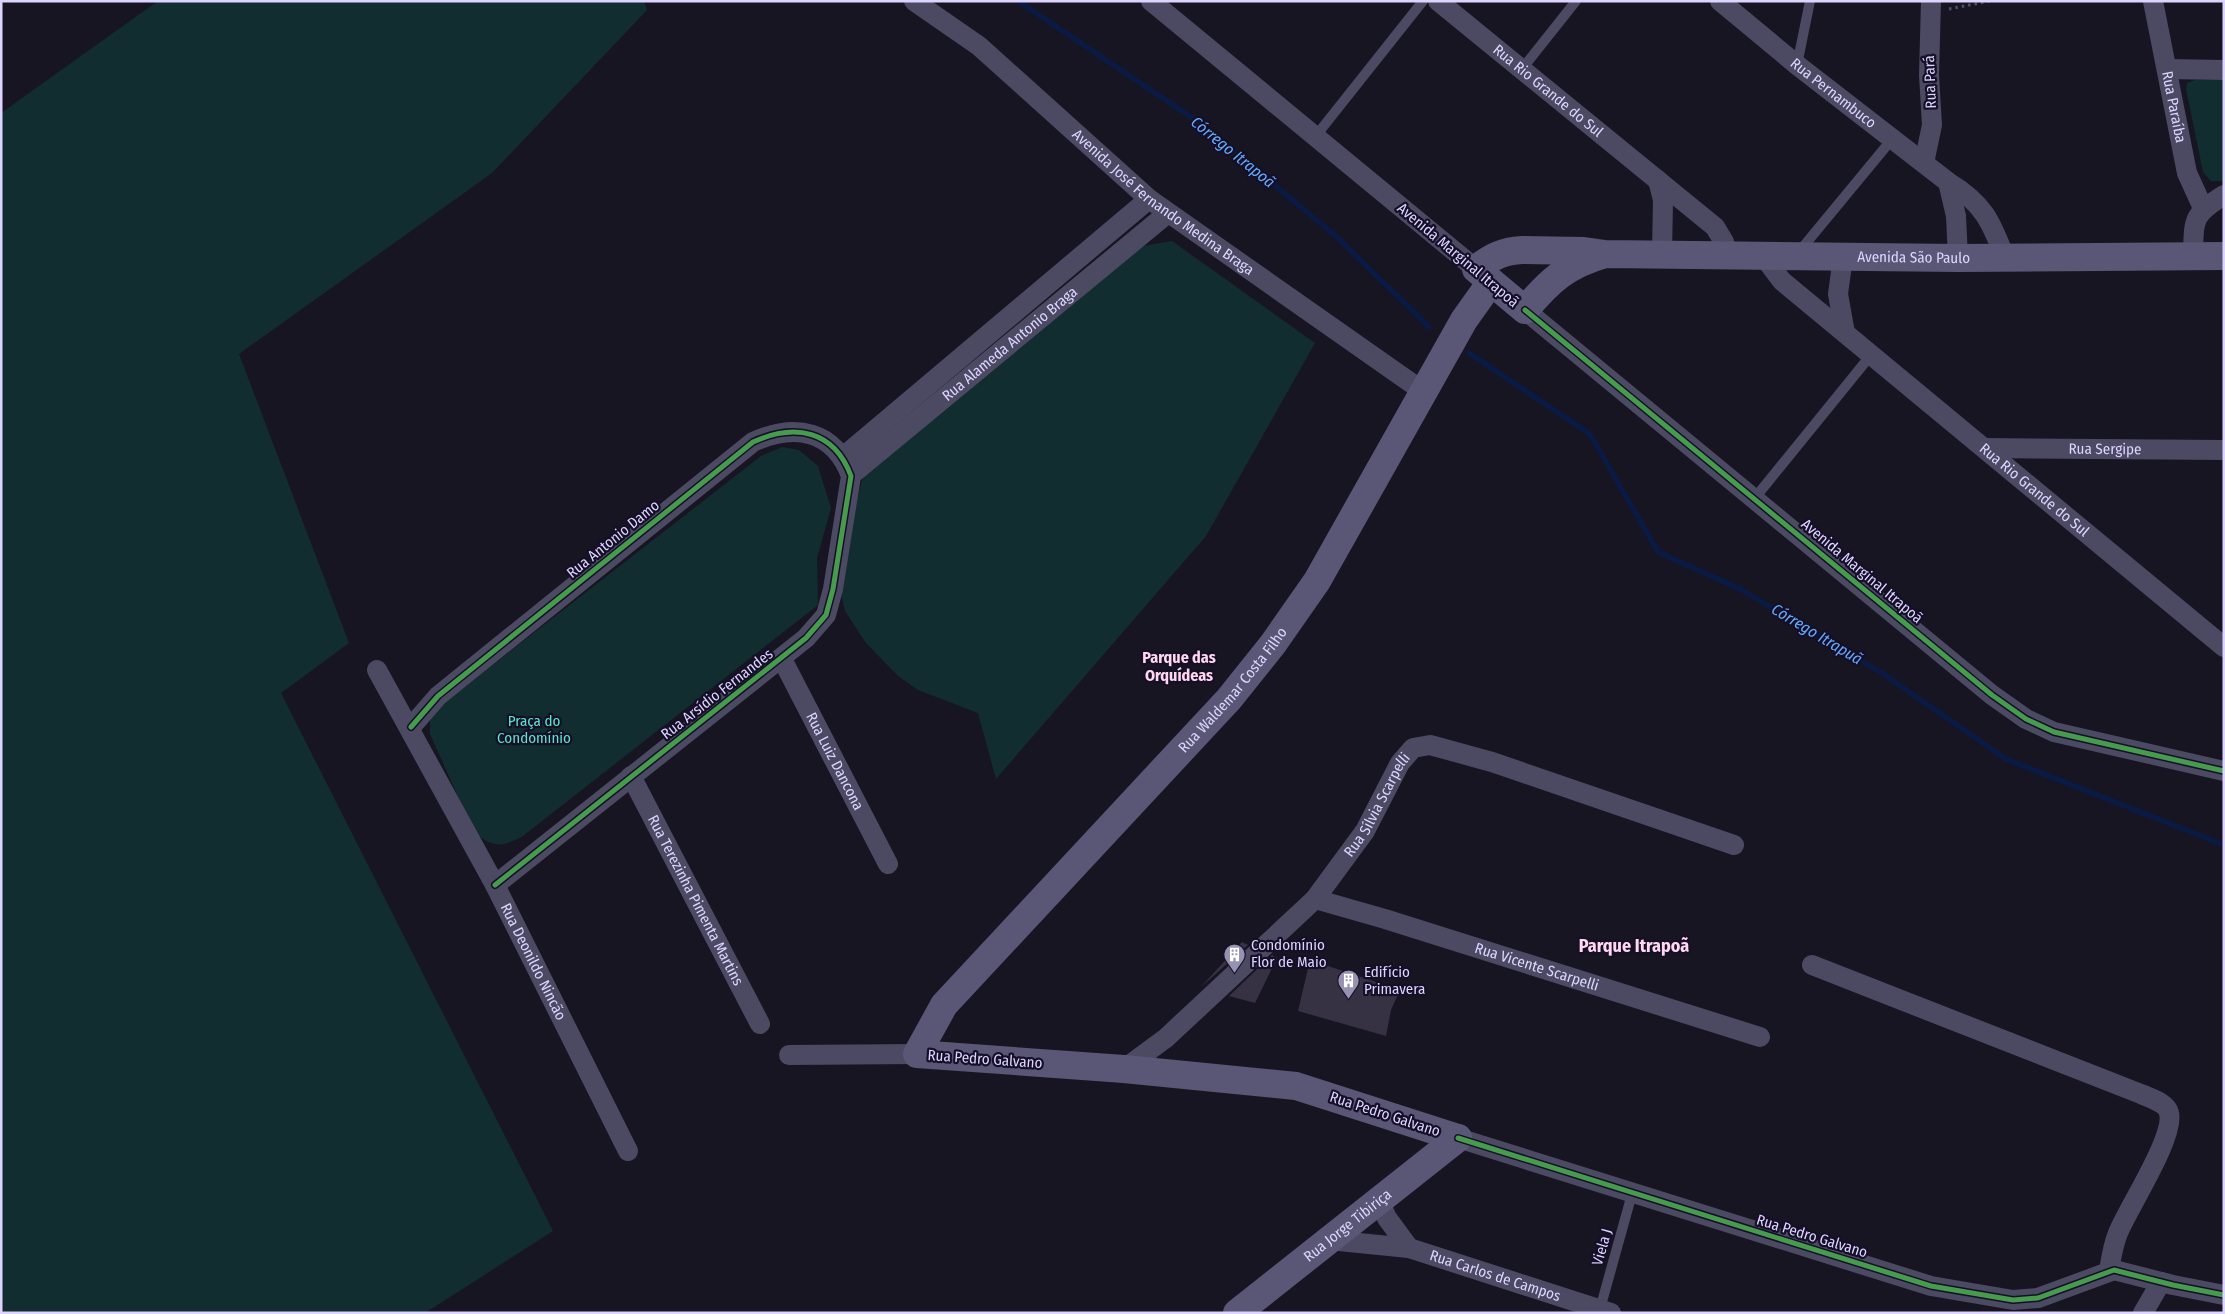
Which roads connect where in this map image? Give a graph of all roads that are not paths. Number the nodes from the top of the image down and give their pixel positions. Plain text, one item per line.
1 (914, 1) edge
2 (1151, 1) edge
3 (1423, 1) edge
4 (1438, 1) edge
5 (1576, 1) edge
6 (1720, 1) edge
7 (1810, 1) edge
8 (2153, 1) edge
9 (1930, 7) edge
10 (1797, 65) junction
11 (1522, 69) junction
12 (2167, 69) junction
13 (2224, 70) edge
14 (1315, 137) junction
15 (1893, 138) junction
16 (1924, 163) junction
17 (1658, 180) junction
18 (1948, 182) junction
19 (2224, 195) edge
20 (1149, 199) junction
21 (2203, 208) junction
22 (1168, 213) junction
23 (1605, 254) junction
24 (1662, 255) junction
25 (2192, 255) junction
26 (1728, 256) junction
27 (1763, 256) junction
28 (1796, 256) junction
29 (2224, 256) edge
30 (1843, 257) junction
31 (1958, 258) junction
32 (2004, 258) junction
33 (1484, 276) junction
34 (1525, 310) junction
35 (1846, 333) junction
36 (1871, 355) junction
37 (1424, 392) junction
38 (1985, 448) junction
39 (2224, 450) edge
40 (846, 464) junction
41 (1754, 499) junction
42 (2220, 642) edge
43 (782, 659) junction
44 (378, 670) dead end
45 (411, 727) junction
46 (2224, 771) edge
47 (631, 776) junction
48 (1734, 845) dead end
49 (888, 864) dead end
50 (495, 885) junction
51 (1315, 899) junction
52 (1812, 965) dead end
53 (760, 1024) dead end
54 (1760, 1037) dead end
55 (1166, 1038) junction
56 (917, 1054) junction
57 (789, 1055) dead end
58 (1124, 1069) junction
59 (1166, 1073) junction
60 (1458, 1138) junction
61 (628, 1151) dead end
62 (1632, 1194) junction
63 (1379, 1200) junction
64 (1329, 1240) junction
65 (1409, 1248) junction
66 (2108, 1271) junction
67 (2161, 1282) junction
68 (2224, 1295) edge
69 (1594, 1310) edge
70 (1237, 1313) edge
71 (2143, 1313) edge

1 - 20 street, Avenida José Fernando Medina Braga
2 - 14 street, Avenida Marginal Itrapoã
3 - 14 lane
4 - 11 street, Rua Rio Grande do Sul
5 - 11 lane
6 - 10 street, Rua Pernambuco
7 - 10 lane
8 - 12 street, Rua Paraíba
9 - 16 street, Rua Pará
10 - 15 street, Rua Pernambuco
11 - 17 street, Rua Rio Grande do Sul
12 - 13 street
12 - 21 street, Rua Paraíba
14 - 33 street, Avenida Marginal Itrapoã
15 - 16 street, Rua Pernambuco
15 - 28 lane
16 - 18 street, Rua Pernambuco
17 - 24 street
17 - 26 street, Rua Rio Grande do Sul
18 - 31 street
18 - 32 street, Rua Pernambuco
19 - 21 street
20 - 22 street, Avenida José Fernando Medina Braga
20 - 40 street, Rua Alameda Antonio Braga
21 - 25 street
22 - 37 street, Avenida José Fernando Medina Braga
22 - 40 street, Rua Alameda Antonio Braga
23 - 24 main road, Avenida São Paulo
23 - 33 main road, Avenida São Paulo
23 - 34 main road, Avenida São Paulo
24 - 26 main road, Avenida São Paulo
25 - 29 main road, Avenida São Paulo
25 - 32 main road, Avenida São Paulo
26 - 27 main road, Avenida São Paulo
27 - 28 main road, Avenida São Paulo
27 - 35 street, Rua Rio Grande do Sul
28 - 30 main road, Avenida São Paulo
30 - 31 main road, Avenida São Paulo
30 - 35 street
31 - 32 main road, Avenida São Paulo
33 - 34 main road, Avenida Marginal Itrapoã
33 - 37 main road, Rua Waldemar Costa Filho
34 - 41 street, Avenida Marginal Itrapoã
35 - 36 street, Rua Rio Grande do Sul
36 - 38 street, Rua Rio Grande do Sul
36 - 41 lane
37 - 56 main road, Rua Waldemar Costa Filho
38 - 39 street, Rua Sergipe
38 - 42 street, Rua Rio Grande do Sul
40 - 43 street, Rua Arsídio Fernandes
40 - 45 street, Rua Antonio Damo
41 - 46 street, Avenida Marginal Itrapoã
43 - 47 street, Rua Arsídio Fernandes
43 - 49 street, Rua Luiz Dancona
44 - 45 street, Rua Deonildo Nincão
45 - 50 street, Rua Deonildo Nincão
47 - 50 street, Rua Arsídio Fernandes
47 - 53 street, Rua Terezinha Pimenta Martins
48 - 51 street, Rua Sílvia Scarpelli
50 - 61 street, Rua Deonildo Nincão
51 - 54 street, Rua Vicente Scarpelli
51 - 55 street, Rua Sílvia Scarpelli
52 - 66 street
55 - 58 street, Rua Sílvia Scarpelli
55 - 59 street
56 - 57 street, Rua Pedro Galvano
56 - 58 main road, Rua Pedro Galvano
58 - 59 main road, Rua Pedro Galvano
59 - 60 main road, Rua Pedro Galvano
60 - 62 street, Rua Pedro Galvano
60 - 63 main road, Rua Jorge Tibiriça
62 - 66 street, Rua Pedro Galvano
62 - 69 lane, Viela J
63 - 64 main road, Rua Jorge Tibiriça
63 - 65 street
64 - 65 street, Rua Carlos de Campos
64 - 70 main road, Rua Jorge Tibiriça
65 - 69 street, Rua Carlos de Campos
66 - 67 street
67 - 68 street
67 - 71 street

